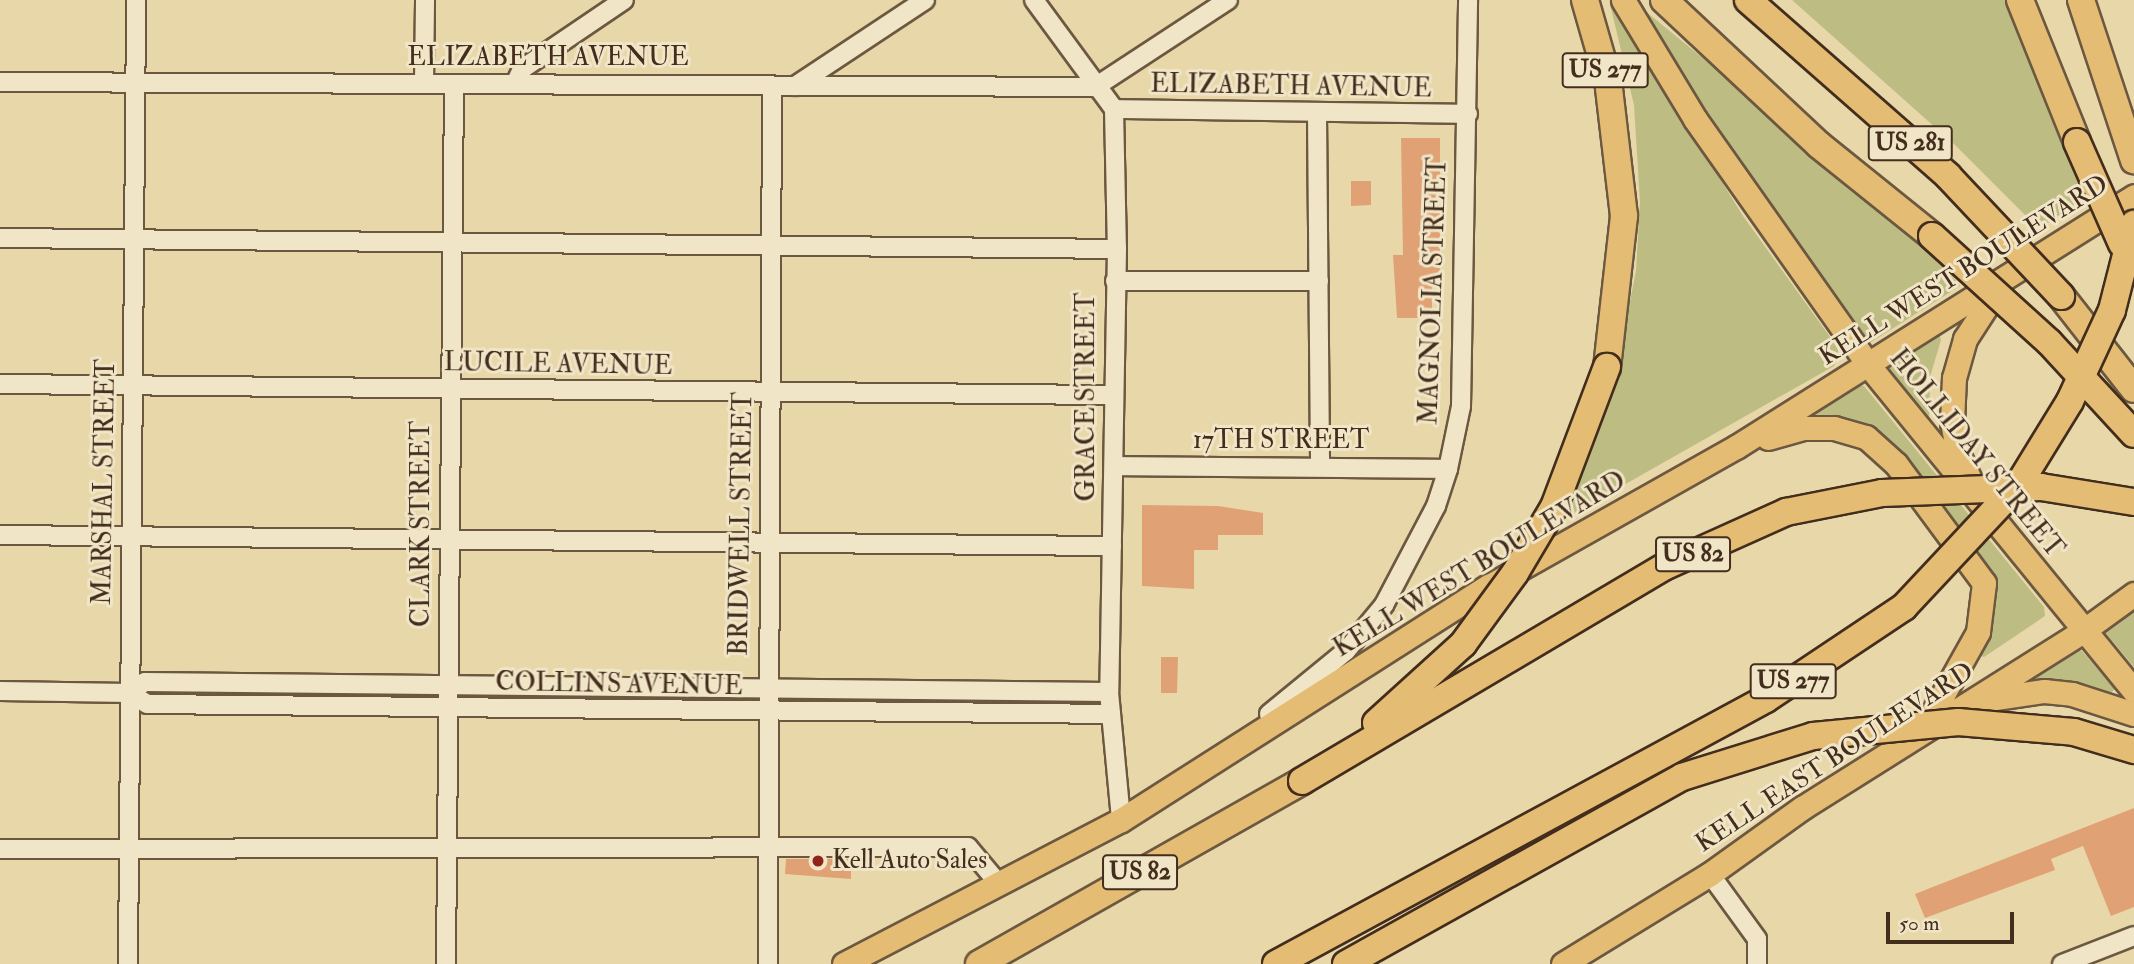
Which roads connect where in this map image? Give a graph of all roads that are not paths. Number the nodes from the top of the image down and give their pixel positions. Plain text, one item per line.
1 (136, 0) edge
2 (425, 0) edge
3 (624, 0) edge
4 (925, 0) edge
5 (1034, 0) edge
6 (1228, 0) edge
7 (1468, 0) edge
8 (1585, 0) edge
9 (1623, 0) edge
10 (1664, 0) edge
11 (1748, 0) edge
12 (2020, 0) edge
13 (2081, 0) edge
14 (0, 82) edge
15 (135, 82) junction
16 (424, 84) junction
17 (454, 84) junction
18 (515, 84) junction
19 (772, 86) junction
20 (795, 86) junction
21 (1095, 87) junction
22 (1114, 109) junction
23 (1317, 114) junction
24 (1468, 114) junction
25 (2134, 160) edge
26 (2134, 196) edge
27 (2134, 224) edge
28 (0, 238) edge
29 (134, 239) junction
30 (451, 242) junction
31 (771, 246) junction
32 (1117, 249) junction
33 (2134, 265) edge
34 (1115, 281) junction
35 (1319, 281) junction
36 (2002, 282) junction
37 (1869, 366) junction
38 (0, 384) edge
39 (132, 384) junction
40 (2134, 389) edge
41 (449, 390) junction
42 (770, 394) junction
43 (1114, 395) junction
44 (2134, 434) edge
45 (1736, 447) junction
46 (1114, 466) junction
47 (1320, 466) junction
48 (1448, 469) junction
49 (2134, 502) edge
50 (1983, 509) junction
51 (0, 535) edge
52 (130, 537) junction
53 (448, 540) junction
54 (768, 543) junction
55 (1112, 546) junction
56 (2134, 594) edge
57 (2083, 631) junction
58 (447, 685) junction
59 (766, 688) junction
60 (0, 691) edge
61 (2134, 691) edge
62 (128, 692) junction
63 (1109, 692) junction
64 (1969, 703) junction
65 (447, 708) junction
66 (767, 713) junction
67 (1111, 714) junction
68 (2134, 714) edge
69 (1922, 733) junction
70 (2134, 750) edge
71 (1302, 780) junction
72 (1121, 820) junction
73 (444, 845) junction
74 (767, 846) junction
75 (0, 849) edge
76 (128, 850) junction
77 (1710, 874) junction
78 (999, 884) junction
79 (2134, 936) edge
80 (128, 964) edge
81 (446, 964) edge
82 (768, 964) edge
83 (844, 964) edge
84 (979, 964) edge
85 (1276, 964) edge
86 (1346, 964) edge
87 (1563, 964) edge
88 (1757, 964) edge
89 (2062, 964) edge

1 - 15 street, MARSHAL STREET
2 - 16 street
3 - 18 street
4 - 20 street
5 - 21 street
6 - 21 street
7 - 24 street, MAGNOLIA STREET
8 - 71 highway, US 277, bridge
9 - 37 main road, HOLLIDAY STREET
10 - 44 highway, bridge
11 - 40 highway, US 281, bridge
12 - 33 highway, bridge
13 - 25 highway
14 - 15 street, ELIZABETH AVENUE
15 - 16 street, ELIZABETH AVENUE
15 - 29 street, MARSHAL STREET
16 - 17 street, ELIZABETH AVENUE
17 - 18 street, ELIZABETH AVENUE
17 - 30 street, CLARK STREET
18 - 19 street, ELIZABETH AVENUE
19 - 20 street, ELIZABETH AVENUE
19 - 31 street, BRIDWELL STREET
20 - 21 street, ELIZABETH AVENUE
21 - 22 street
22 - 23 street, ELIZABETH AVENUE
22 - 32 street, GRACE STREET
23 - 24 street, ELIZABETH AVENUE
23 - 35 street
24 - 48 street, MAGNOLIA STREET
26 - 36 main road, KELL WEST BOULEVARD
27 - 85 highway, US 277, bridge
28 - 29 street
29 - 30 street
29 - 39 street, MARSHAL STREET
30 - 31 street
30 - 41 street, CLARK STREET
31 - 32 street
31 - 42 street, BRIDWELL STREET
32 - 34 street, GRACE STREET
34 - 35 street
34 - 43 street, GRACE STREET
35 - 47 street
36 - 37 main road, KELL WEST BOULEVARD
36 - 50 main road
37 - 45 main road, KELL WEST BOULEVARD
37 - 50 main road, HOLLIDAY STREET
38 - 39 street, LUCILE AVENUE
39 - 41 street, LUCILE AVENUE
39 - 52 street, MARSHAL STREET
41 - 42 street, LUCILE AVENUE
41 - 53 street, CLARK STREET
42 - 43 street, LUCILE AVENUE
42 - 54 street, BRIDWELL STREET
43 - 46 street, GRACE STREET
45 - 69 main road
45 - 72 main road, KELL WEST BOULEVARD
46 - 47 street, 17TH STREET
46 - 55 street, GRACE STREET
47 - 48 street, 17TH STREET
48 - 72 street, MAGNOLIA STREET
49 - 71 highway, US 82, bridge
50 - 57 main road, HOLLIDAY STREET
51 - 52 street
52 - 53 street
52 - 62 street, MARSHAL STREET
53 - 54 street
53 - 58 street, CLARK STREET
54 - 55 street
54 - 59 street, BRIDWELL STREET
55 - 63 street, GRACE STREET
56 - 57 main road, KELL EAST BOULEVARD
57 - 61 main road, HOLLIDAY STREET
57 - 64 main road, KELL EAST BOULEVARD
58 - 59 street, COLLINS AVENUE
58 - 62 street, COLLINS AVENUE
58 - 65 street, CLARK STREET
59 - 63 street, COLLINS AVENUE
59 - 66 street, BRIDWELL STREET
60 - 62 street, COLLINS AVENUE
62 - 65 street, COLLINS AVENUE
62 - 76 street, MARSHAL STREET
63 - 67 street, GRACE STREET
64 - 68 main road
64 - 69 main road, KELL EAST BOULEVARD
65 - 66 street, COLLINS AVENUE
65 - 73 street, CLARK STREET
66 - 67 street, COLLINS AVENUE
66 - 74 street, BRIDWELL STREET
67 - 72 street, GRACE STREET
69 - 77 main road, KELL EAST BOULEVARD
70 - 86 highway, bridge
71 - 84 highway, US 82
72 - 78 main road, KELL WEST BOULEVARD
73 - 74 street
73 - 76 street
73 - 81 street, CLARK STREET
74 - 78 street
74 - 82 street, BRIDWELL STREET
75 - 76 street
76 - 80 street, MARSHAL STREET
77 - 87 main road, KELL EAST BOULEVARD
77 - 88 street
78 - 83 main road, KELL WEST BOULEVARD
79 - 89 street

